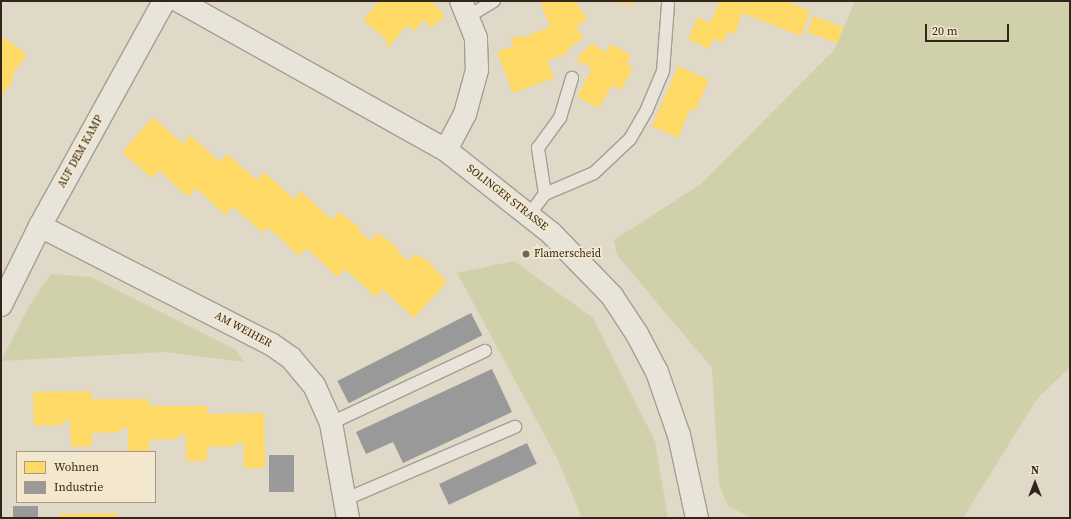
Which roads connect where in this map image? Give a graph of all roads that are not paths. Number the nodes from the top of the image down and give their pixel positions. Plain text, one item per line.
1 (164, 1) edge
2 (179, 1) edge
3 (494, 1) edge
4 (668, 4) dead end
5 (465, 9) edge
6 (572, 78) dead end
7 (446, 150) junction
8 (545, 194) junction
9 (529, 215) junction
10 (40, 226) junction
11 (1, 304) edge
12 (485, 351) dead end
13 (332, 423) junction
14 (516, 427) dead end
15 (347, 509) edge
16 (697, 518) edge

1 - 10 main road, AUF DEM KAMP
2 - 7 main road, SOLINGER STRASSE
3 - 5 lane
4 - 8 lane
5 - 7 main road
6 - 8 lane
7 - 9 main road, SOLINGER STRASSE
8 - 9 lane
9 - 16 main road, SOLINGER STRASSE
10 - 11 main road, AUF DEM KAMP
10 - 13 main road, AM WEIHER
12 - 13 lane
13 - 15 main road, AM WEIHER
14 - 15 lane

